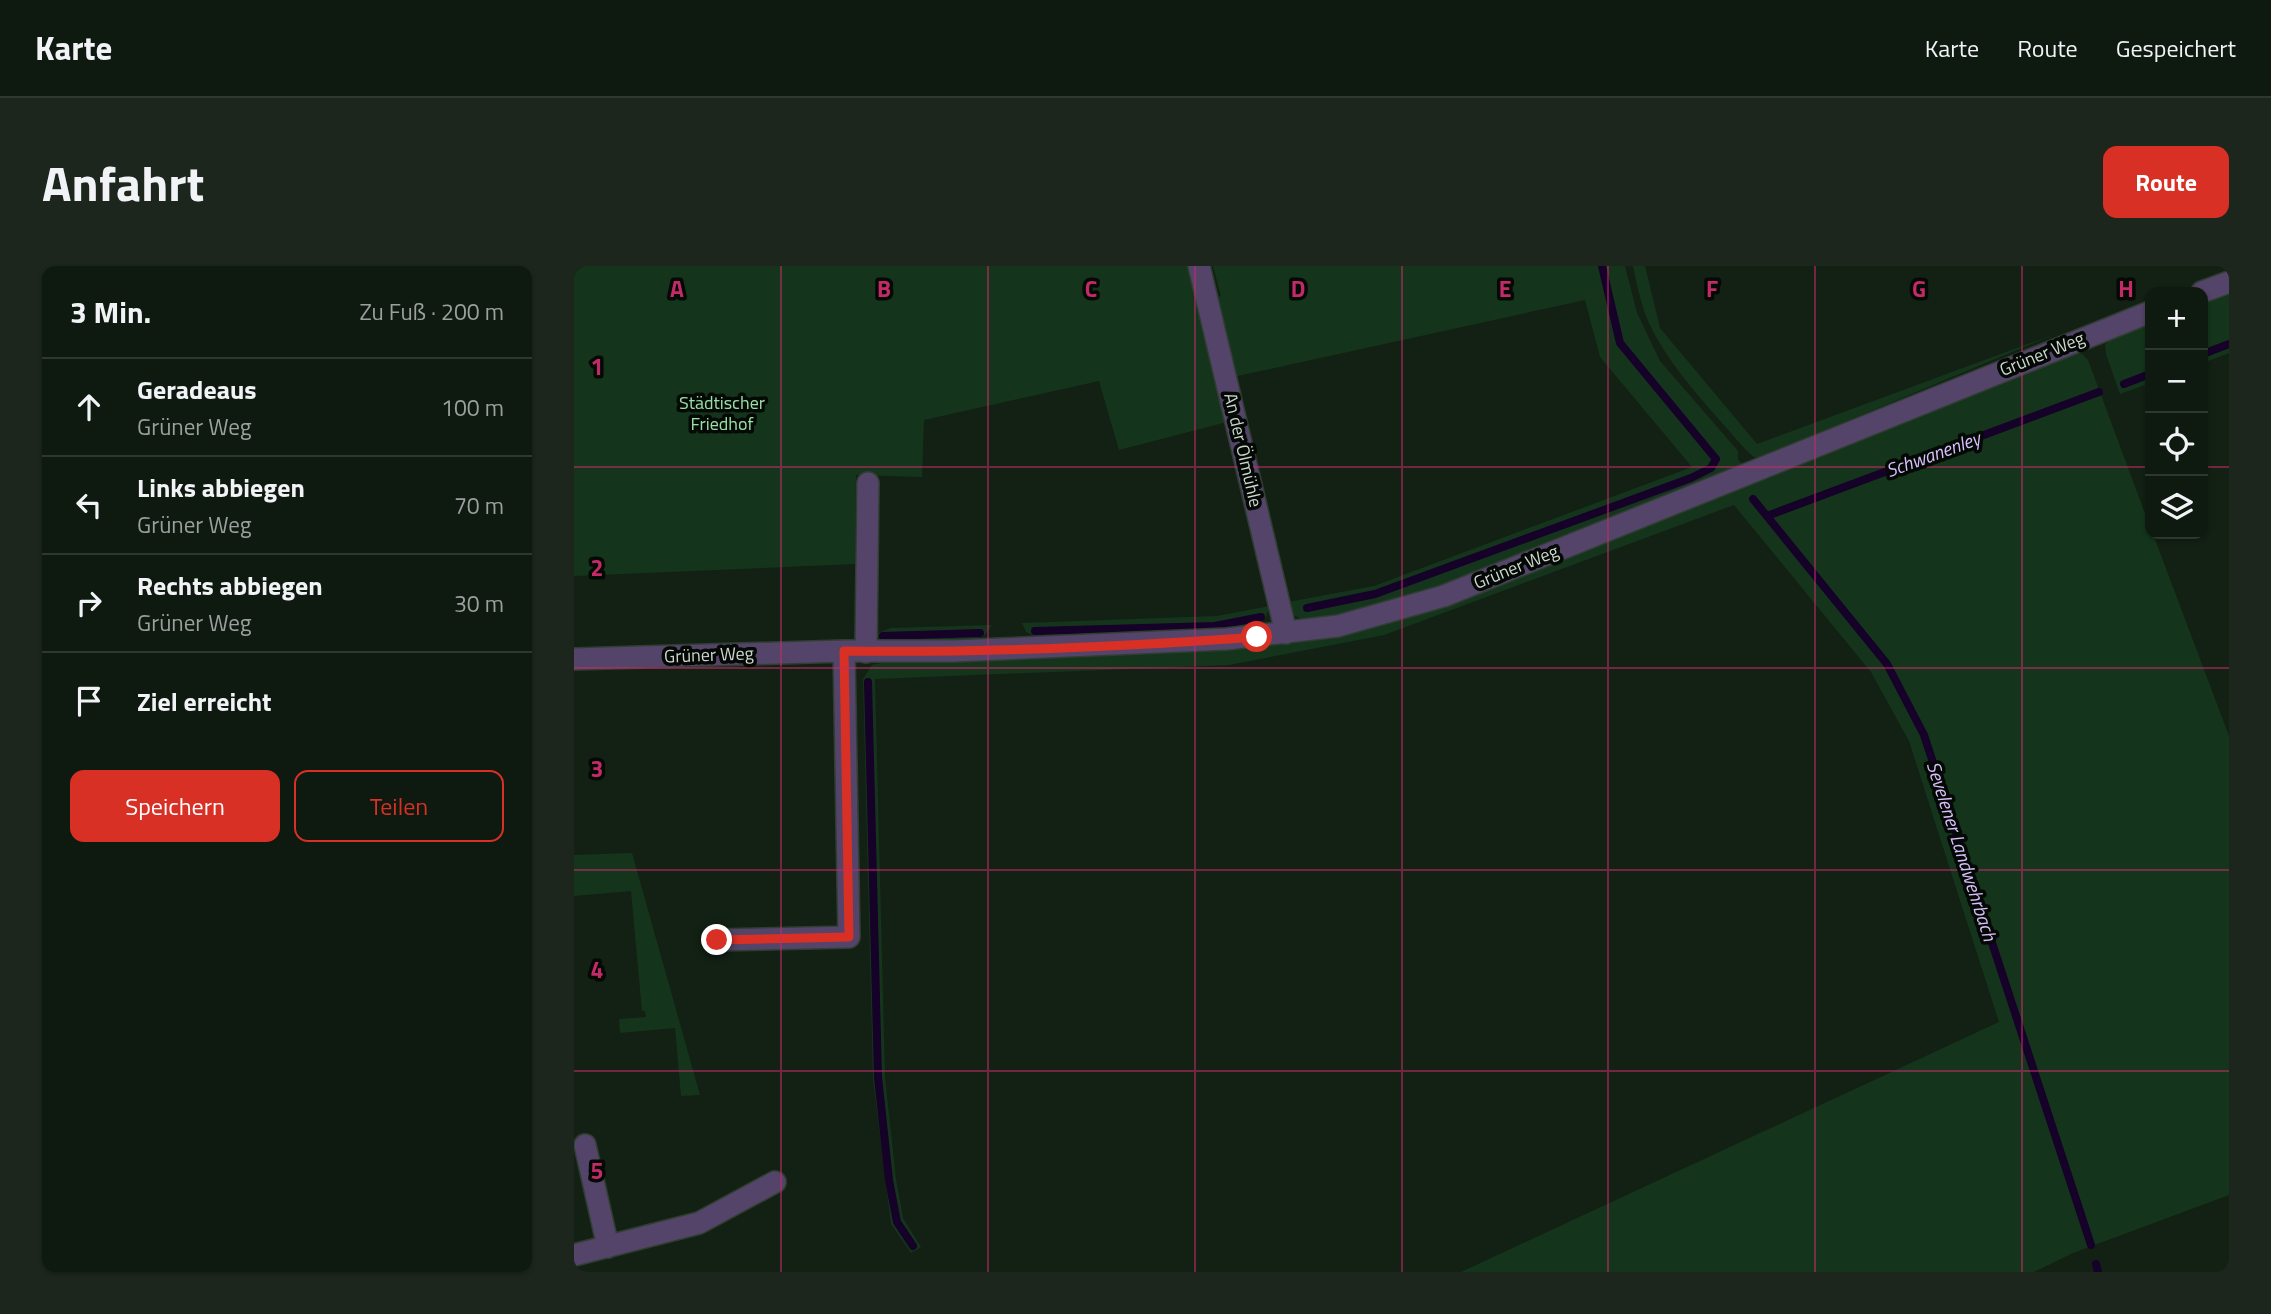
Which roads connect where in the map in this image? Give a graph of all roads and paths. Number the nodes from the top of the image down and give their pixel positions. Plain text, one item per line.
1 (1199, 266) edge
2 (2229, 282) edge
3 (2208, 290) edge
4 (2145, 314) edge
5 (868, 482) dead end
6 (1286, 633) junction
7 (844, 651) junction
8 (866, 652) junction
9 (574, 659) edge
10 (717, 940) dead end
11 (586, 1145) dead end
12 (775, 1182) dead end
13 (608, 1247) junction
14 (574, 1255) edge

1 - 6 street, An der Ölmühle
2 - 3 street
4 - 6 street, Grüner Weg
5 - 8 street
6 - 8 street, Grüner Weg
7 - 8 street, Grüner Weg
7 - 9 street, Grüner Weg
7 - 10 street
11 - 13 street
12 - 13 street
13 - 14 street

